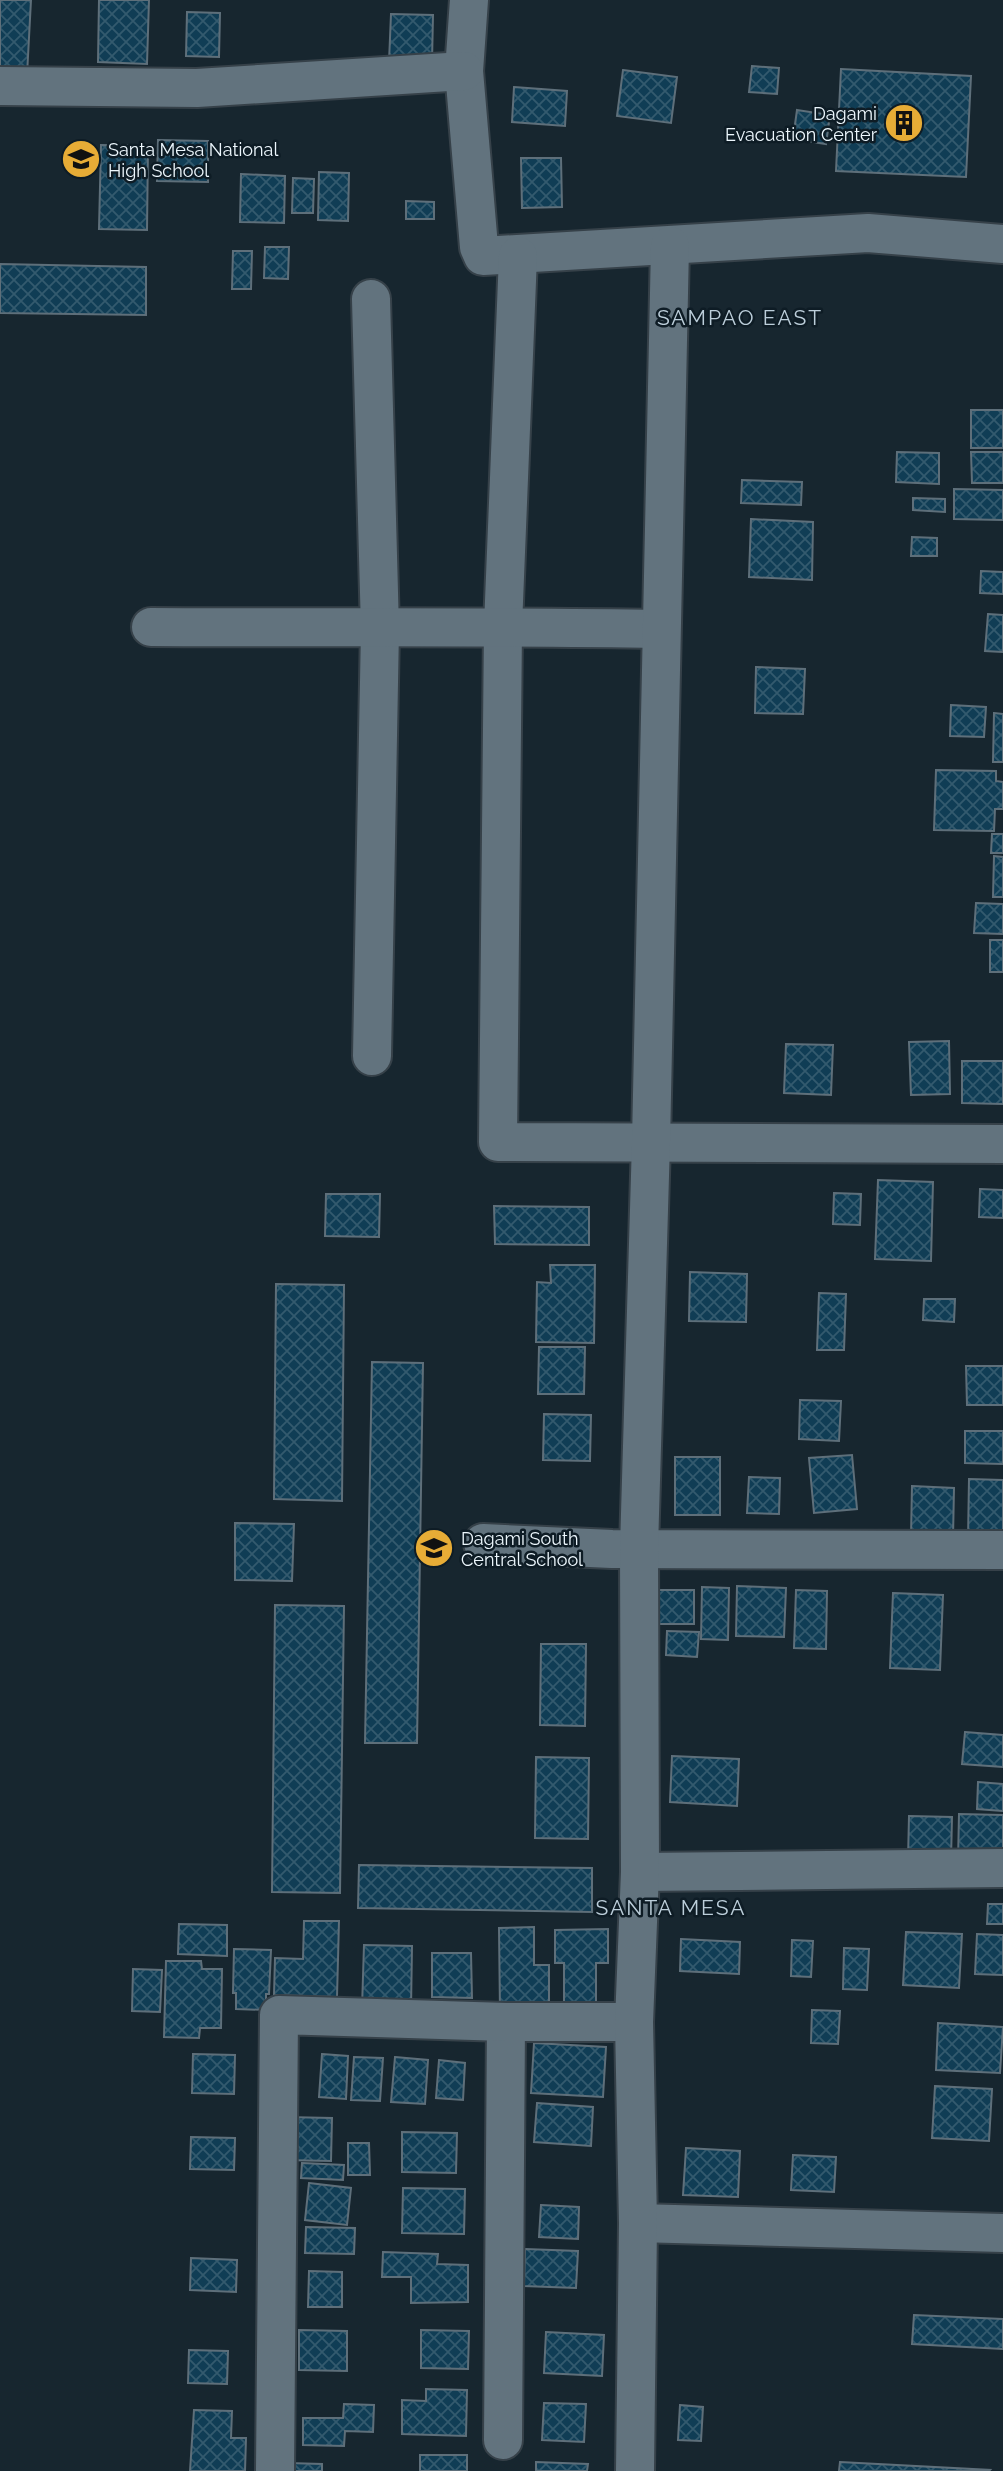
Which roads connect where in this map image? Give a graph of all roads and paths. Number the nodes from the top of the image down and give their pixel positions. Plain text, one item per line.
1 (469, 0) edge
2 (464, 71) junction
3 (0, 86) edge
4 (1003, 244) edge
5 (670, 246) junction
6 (519, 256) junction
7 (371, 299) dead end
8 (503, 626) junction
9 (151, 627) dead end
10 (380, 629) junction
11 (660, 629) junction
12 (372, 1056) dead end
13 (651, 1142) junction
14 (1003, 1144) edge
15 (483, 1543) dead end
16 (639, 1548) junction
17 (1003, 1550) edge
18 (1003, 1868) edge
19 (640, 1872) junction
20 (506, 2022) junction
21 (634, 2022) junction
22 (638, 2223) junction
23 (1003, 2233) edge
24 (503, 2440) dead end
25 (275, 2471) edge
26 (635, 2471) edge

1 - 2 street
2 - 3 street
2 - 6 street
4 - 5 street
5 - 6 street
5 - 11 street
6 - 8 street
7 - 10 street
8 - 10 street
8 - 11 street
8 - 13 street
9 - 10 street
10 - 12 street
11 - 13 street
13 - 14 street
13 - 16 street
15 - 16 street
16 - 17 street
16 - 19 street
18 - 19 street
19 - 21 street
20 - 21 street
20 - 24 street
20 - 25 street
21 - 22 street
22 - 23 street
22 - 26 street

